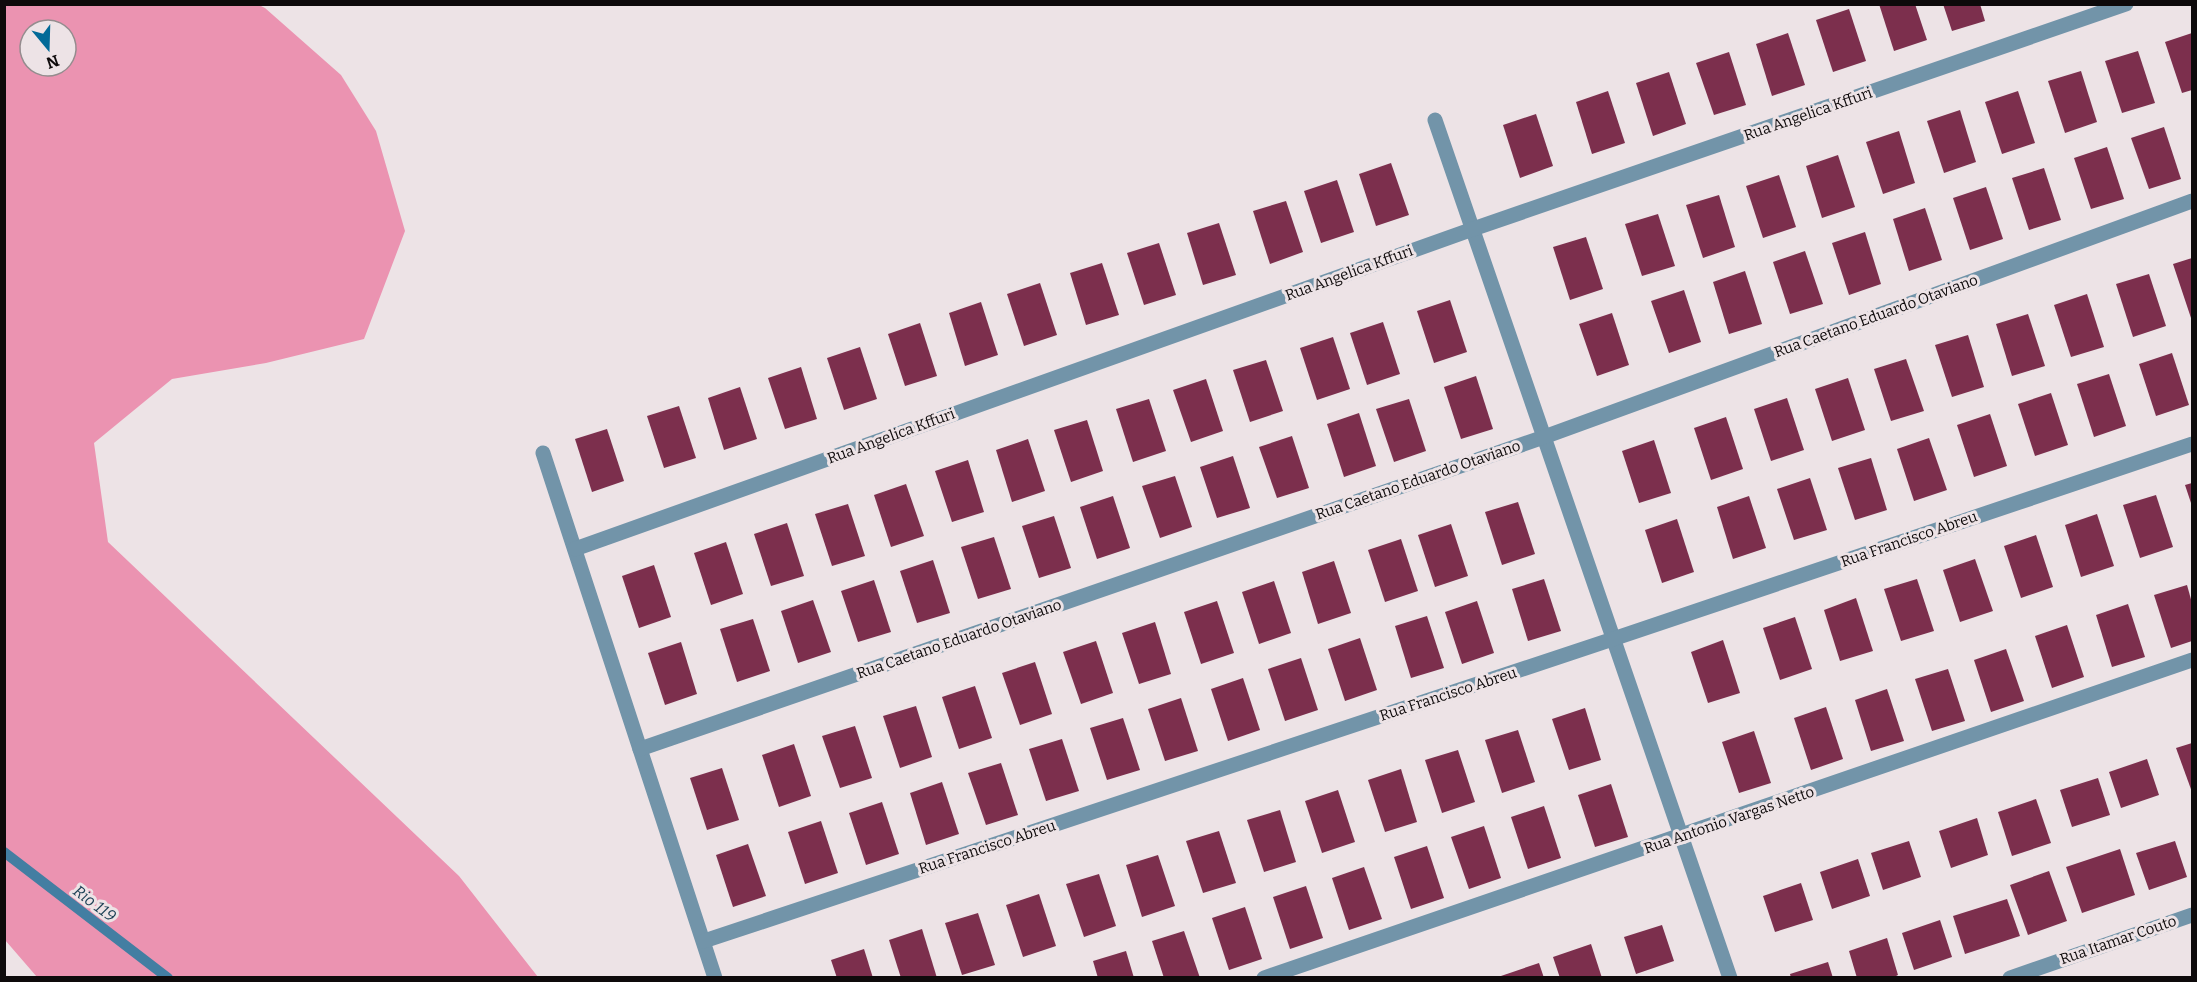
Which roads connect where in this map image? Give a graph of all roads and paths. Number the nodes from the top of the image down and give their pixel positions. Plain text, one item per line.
1 (2126, 4) edge
2 (1435, 120) dead end
3 (2193, 201) edge
4 (1473, 229) junction
5 (1544, 437) junction
6 (2193, 444) edge
7 (543, 453) dead end
8 (574, 549) junction
9 (1613, 639) junction
10 (2193, 660) edge
11 (640, 749) junction
12 (1681, 836) junction
13 (2193, 915) edge
14 (704, 941) junction
15 (716, 978) edge
16 (1264, 978) edge
17 (1730, 978) edge
18 (2010, 978) edge

1 - 4 street, Rua Angelica Kffuri
2 - 4 street
3 - 5 street, Rua Caetano Eduardo Otaviano
4 - 5 street
4 - 8 street, Rua Angelica Kffuri
5 - 9 street
5 - 11 street, Rua Caetano Eduardo Otaviano
6 - 9 street, Rua Francisco Abreu
7 - 8 street
8 - 11 street
9 - 12 street
9 - 14 street, Rua Francisco Abreu
10 - 12 street, Rua Antonio Vargas Netto
11 - 14 street
12 - 16 street, Rua Antonio Vargas Netto
12 - 17 street
13 - 18 street, Rua Itamar Couto
14 - 15 street

